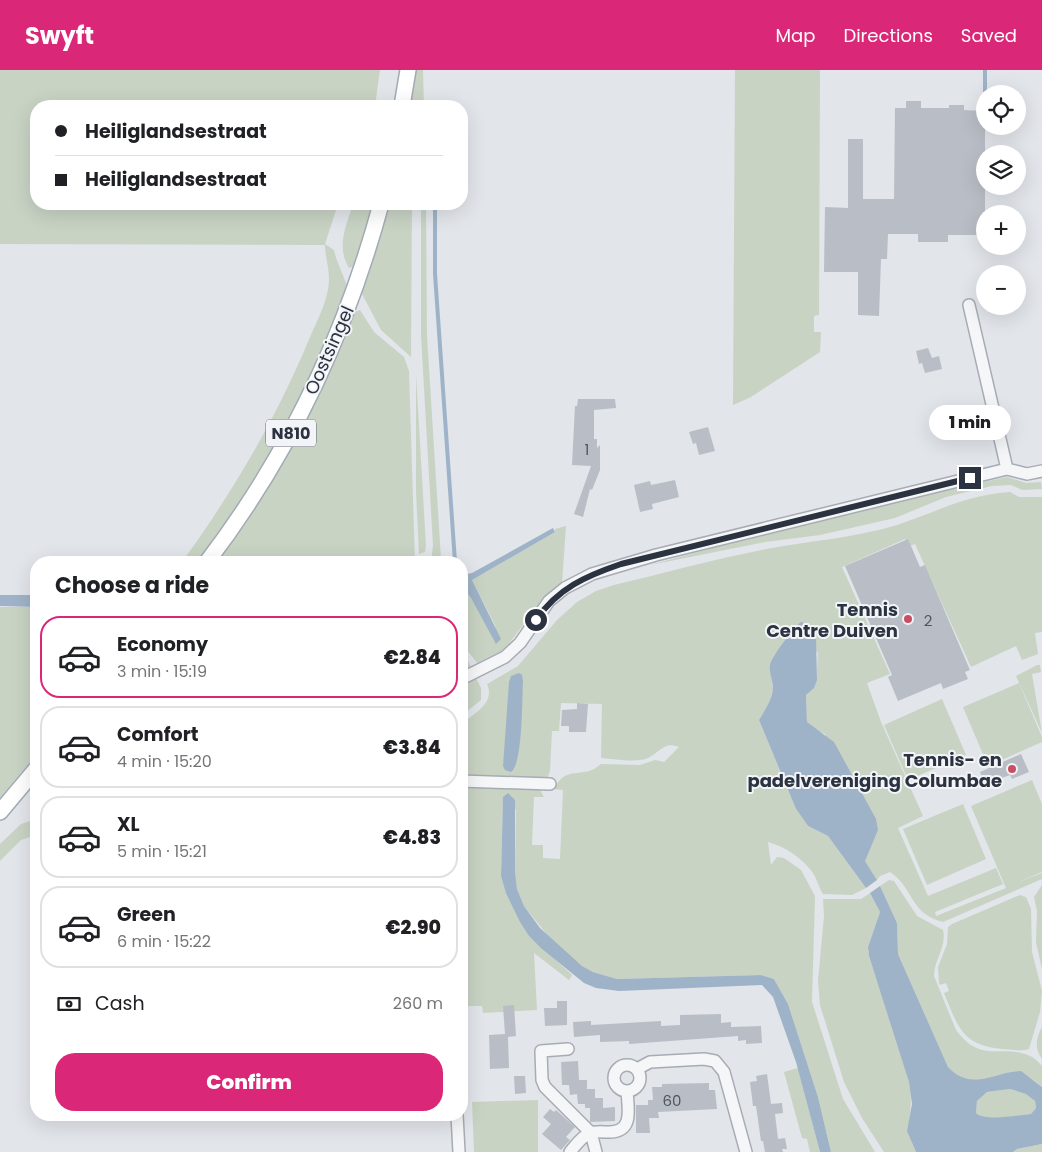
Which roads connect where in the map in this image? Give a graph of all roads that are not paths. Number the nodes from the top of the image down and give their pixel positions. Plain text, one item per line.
1 (408, 70) edge
2 (403, 100) edge
3 (379, 210) edge
4 (969, 305) dead end
5 (1007, 469) junction
6 (1042, 471) edge
7 (211, 556) edge
8 (468, 676) edge
9 (30, 775) edge
10 (468, 781) edge
11 (550, 784) dead end
12 (0, 812) edge
13 (568, 1049) dead end
14 (637, 1069) junction
15 (627, 1091) junction
16 (457, 1121) edge
17 (591, 1133) junction
18 (459, 1152) edge
19 (570, 1152) edge
20 (596, 1152) edge
21 (746, 1152) edge

1 - 2 main road
3 - 7 main road, Oostsingel / N810
4 - 5 street
5 - 6 street
5 - 8 street
9 - 12 main road
10 - 11 street
13 - 17 street
14 - 15 street
14 - 15 street
14 - 21 street
15 - 17 street
16 - 18 street
17 - 19 street
17 - 20 street

